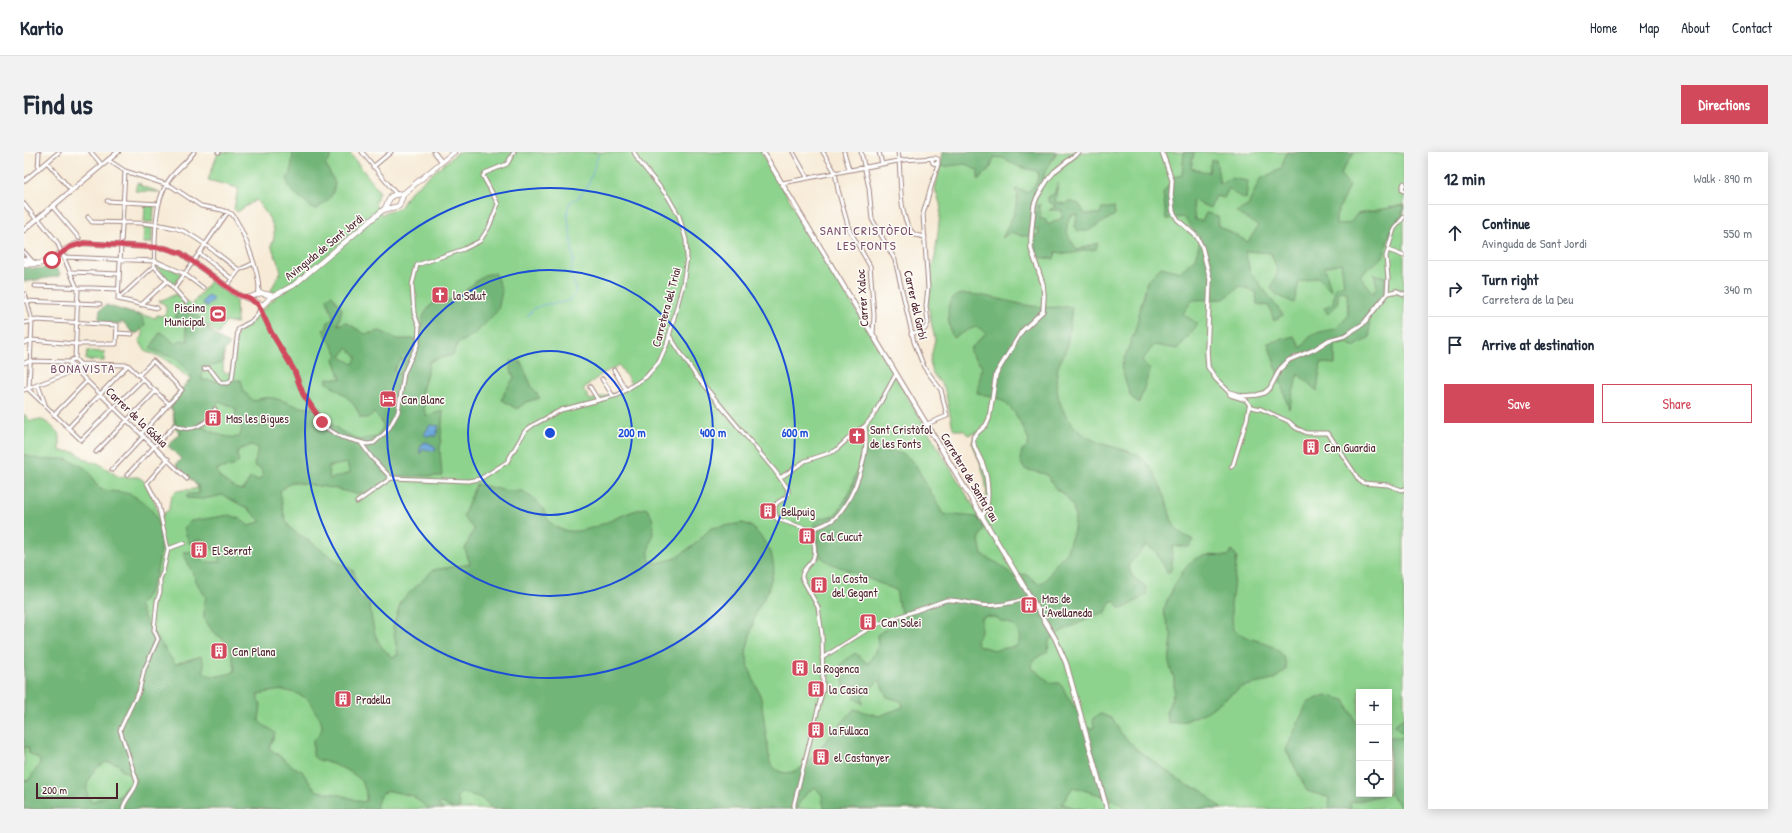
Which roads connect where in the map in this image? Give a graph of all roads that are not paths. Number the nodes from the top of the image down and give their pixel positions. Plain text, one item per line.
1 (39, 152) edge
2 (91, 152) edge
3 (118, 152) edge
4 (362, 152) edge
5 (391, 152) edge
6 (434, 152) edge
7 (454, 152) edge
8 (514, 152) edge
9 (634, 152) edge
10 (763, 152) edge
11 (793, 152) edge
12 (824, 152) edge
13 (844, 152) edge
14 (861, 152) edge
15 (879, 152) edge
16 (898, 152) edge
17 (1079, 152) edge
18 (1162, 152) edge
19 (58, 153) edge
20 (192, 153) edge
21 (108, 160) junction
22 (899, 160) junction
23 (48, 162) junction
24 (442, 162) junction
25 (882, 164) junction
26 (102, 165) junction
27 (865, 166) junction
28 (373, 167) junction
29 (849, 169) junction
30 (38, 170) junction
31 (125, 171) junction
32 (836, 172) junction
33 (807, 177) junction
34 (24, 181) edge
35 (782, 183) junction
36 (1404, 183) edge
37 (166, 184) junction
38 (389, 185) junction
39 (71, 190) junction
40 (1404, 191) edge
41 (399, 197) junction
42 (389, 200) junction
43 (107, 201) dead end
44 (123, 202) junction
45 (24, 204) edge
46 (159, 204) junction
47 (52, 206) junction
48 (392, 207) junction
49 (384, 210) junction
50 (228, 212) junction
51 (88, 217) dead end
52 (1404, 217) edge
53 (37, 218) junction
54 (122, 223) junction
55 (157, 225) junction
56 (24, 230) edge
57 (925, 237) junction
58 (79, 238) dead end
59 (121, 245) junction
60 (204, 245) junction
61 (155, 247) junction
62 (1388, 250) junction
63 (24, 252) edge
64 (199, 253) junction
65 (64, 256) junction
66 (1404, 256) edge
67 (24, 259) edge
68 (120, 259) junction
69 (155, 261) junction
70 (193, 262) junction
71 (38, 263) junction
72 (46, 263) junction
73 (254, 263) junction
74 (24, 264) edge
75 (154, 266) junction
76 (239, 270) junction
77 (71, 272) junction
78 (119, 274) junction
79 (185, 274) junction
80 (232, 278) junction
81 (167, 281) junction
82 (35, 286) dead end
83 (226, 287) junction
84 (77, 288) junction
85 (203, 288) dead end
86 (118, 289) junction
87 (174, 289) junction
88 (25, 294) dead end
89 (1386, 294) junction
90 (1404, 294) edge
91 (257, 295) junction
92 (266, 295) junction
93 (274, 296) junction
94 (248, 298) junction
95 (118, 299) junction
96 (25, 301) edge
97 (186, 302) dead end
98 (266, 302) junction
99 (77, 303) junction
100 (100, 304) dead end
101 (142, 305) junction
102 (258, 305) junction
103 (157, 308) dead end
104 (264, 315) junction
105 (256, 316) junction
106 (32, 322) junction
107 (76, 323) junction
108 (24, 324) edge
109 (117, 332) junction
110 (132, 334) dead end
111 (669, 334) junction
112 (872, 334) junction
113 (912, 334) junction
114 (32, 340) junction
115 (24, 343) edge
116 (75, 344) junction
117 (75, 359) junction
118 (30, 361) junction
119 (70, 362) junction
120 (24, 363) edge
121 (80, 364) junction
122 (128, 365) junction
123 (76, 368) junction
124 (204, 369) dead end
125 (614, 370) dead end
126 (896, 374) junction
127 (139, 375) junction
128 (143, 379) junction
129 (602, 379) dead end
130 (87, 381) junction
131 (38, 385) junction
132 (590, 387) dead end
133 (27, 389) edge
134 (626, 390) junction
135 (156, 391) junction
136 (1230, 392) junction
137 (101, 394) junction
138 (613, 396) junction
139 (598, 400) junction
140 (169, 404) junction
141 (46, 406) junction
142 (1249, 406) junction
143 (114, 407) junction
144 (216, 409) dead end
145 (54, 415) junction
146 (128, 420) junction
147 (927, 424) junction
148 (865, 426) junction
149 (68, 428) junction
150 (142, 435) junction
151 (360, 442) junction
152 (154, 446) junction
153 (96, 452) dead end
154 (168, 459) junction
155 (1231, 468) dead end
156 (112, 470) dead end
157 (127, 476) dead end
158 (391, 478) junction
159 (780, 478) junction
160 (187, 479) dead end
161 (1404, 489) edge
162 (357, 502) dead end
163 (982, 516) junction
164 (810, 530) junction
165 (184, 543) dead end
166 (168, 548) junction
167 (1030, 597) junction
168 (822, 658) junction
169 (123, 809) edge
170 (794, 809) edge
171 (1107, 809) edge

1 - 30 street
2 - 26 street
3 - 21 main road
4 - 28 street
5 - 28 street
6 - 24 street
7 - 24 main road
8 - 151 street
9 - 111 street, Carretera del Triai
10 - 35 main road, Carretera de Santa Pau
11 - 33 street
12 - 32 street
13 - 29 street
14 - 27 street, Carrer del Garbí
15 - 25 street
16 - 22 street
17 - 163 street
18 - 136 street
19 - 23 street
20 - 37 street
21 - 26 main road
21 - 31 street
22 - 25 street
22 - 57 street
22 - 57 street
23 - 30 street
23 - 39 street
24 - 41 main road
25 - 27 street
26 - 39 main road
27 - 29 street
27 - 113 street, Carrer del Garbí
28 - 38 street
29 - 32 street
30 - 34 street
31 - 37 street
31 - 44 street
32 - 33 street
32 - 112 street, Carrer Xaloc
33 - 35 street
35 - 112 main road, Carretera de Santa Pau
36 - 40 street
37 - 46 street
37 - 50 street
38 - 41 street
38 - 42 street
39 - 47 main road
41 - 42 main road
41 - 48 main road, Avinguda de Sant Jordi
42 - 48 main road
42 - 49 main road, Avinguda de Sant Jordi
43 - 44 street
44 - 46 street
44 - 54 street
45 - 53 street
46 - 55 street
47 - 53 main road
47 - 58 street
48 - 49 main road, Avinguda de Sant Jordi
49 - 93 main road, Avinguda de Sant Jordi
50 - 60 street
50 - 73 street
51 - 54 street
52 - 62 street
53 - 56 main road
53 - 65 street, bridge
54 - 55 street
54 - 59 street
55 - 60 street
55 - 61 street
57 - 113 street
59 - 61 main road
59 - 68 street
59 - 72 main road
60 - 64 street
60 - 76 street
61 - 69 street
61 - 70 main road
62 - 66 street
62 - 89 street
63 - 71 street
64 - 70 street
64 - 80 street
65 - 68 street
65 - 77 street
67 - 71 main road
68 - 69 street
68 - 78 street
69 - 75 street
69 - 79 street
70 - 79 street
70 - 83 main road
71 - 72 main road
72 - 74 main road
73 - 76 street
73 - 91 street
75 - 81 street
75 - 95 street
76 - 80 street
77 - 78 street
77 - 84 street
78 - 86 street
79 - 85 street
79 - 87 street
80 - 83 street
81 - 87 street
81 - 101 street
82 - 84 street
83 - 94 main road
84 - 86 street
84 - 99 street
86 - 95 street
87 - 97 street
88 - 96 street
89 - 90 street
89 - 136 street
91 - 92 main road
91 - 94 main road
91 - 102 main road
92 - 93 main road
92 - 98 main road
93 - 98 main road, Avinguda de Sant Jordi
94 - 102 main road
95 - 101 street
96 - 99 street
96 - 106 street
98 - 102 main road
98 - 104 street
99 - 100 street
99 - 107 street
101 - 103 street
102 - 104 street
102 - 105 street
104 - 105 street
104 - 151 street
105 - 124 street
106 - 107 street
106 - 108 street
106 - 114 street
107 - 109 street
107 - 116 street
109 - 110 street
109 - 116 street
111 - 134 street, Carretera del Triai
111 - 159 street
112 - 126 main road, Carretera de Santa Pau
113 - 147 street, Carrer del Garbí
114 - 115 street
114 - 116 street
114 - 118 street
116 - 117 street
117 - 119 street
117 - 121 street
118 - 119 street
118 - 120 street
118 - 133 street
119 - 123 street
121 - 122 street
121 - 123 street
122 - 127 street
122 - 137 street
123 - 130 street, Carrer de la Gódua
123 - 131 street
125 - 134 street
126 - 147 main road, Carretera de Santa Pau
126 - 148 street
127 - 128 street
127 - 140 street
128 - 135 street
128 - 143 street
129 - 138 street
130 - 137 street, Carrer de la Gódua
130 - 145 street
131 - 133 street
131 - 141 street
132 - 139 street
133 - 141 street
134 - 138 street, Carretera del Triai
135 - 140 street
135 - 146 street
136 - 142 street
137 - 143 street, Carrer de la Gódua
137 - 149 street
138 - 139 street, Carretera del Triai
139 - 158 street, Carretera del Triai
140 - 150 street
141 - 145 street
142 - 155 street
142 - 161 street
143 - 146 street, Carrer de la Gódua
143 - 149 street
144 - 152 street
145 - 149 street
146 - 150 street, Carrer de la Gódua
146 - 153 street
147 - 163 main road, Carretera de Santa Pau
148 - 159 street
148 - 164 street
150 - 152 street, Carrer de la Gódua
150 - 156 street
151 - 158 street
152 - 154 street, Carrer de la Gódua
152 - 157 street
154 - 160 street, Carrer de la Gódua
154 - 166 street
158 - 162 street
159 - 164 street
163 - 167 main road, Carretera de Santa Pau
164 - 168 street
165 - 166 street
166 - 169 street
167 - 168 street
167 - 171 main road, Carretera de Santa Pau
168 - 170 street

